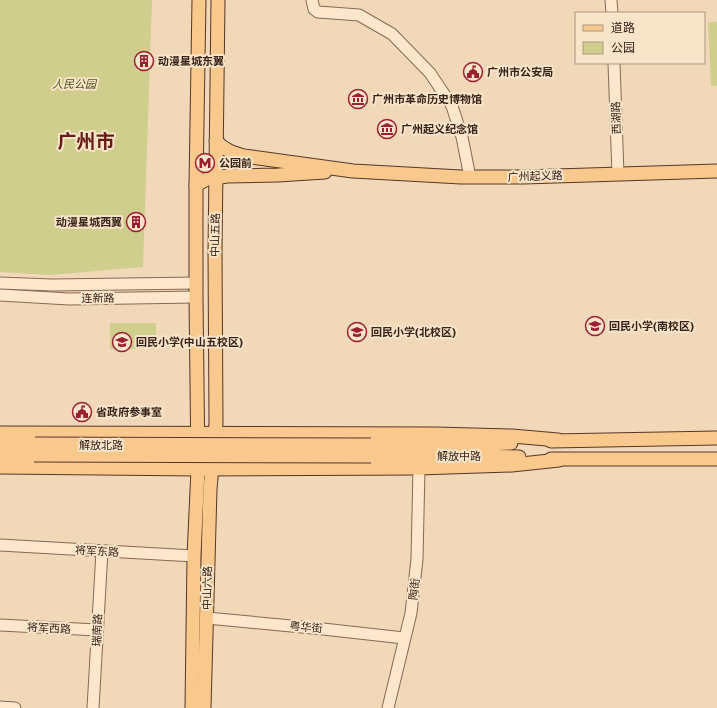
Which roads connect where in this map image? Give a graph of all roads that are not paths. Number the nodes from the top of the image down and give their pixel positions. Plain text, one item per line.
1 (199, 0) edge
2 (218, 0) edge
3 (312, 0) edge
4 (611, 0) edge
5 (612, 12) edge
6 (614, 64) edge
7 (216, 141) junction
8 (353, 170) junction
9 (717, 171) edge
10 (618, 174) junction
11 (216, 177) junction
12 (470, 177) junction
13 (196, 185) junction
14 (0, 283) edge
15 (196, 283) junction
16 (0, 295) edge
17 (196, 297) junction
18 (0, 433) edge
19 (216, 434) junction
20 (717, 438) edge
21 (558, 440) junction
22 (0, 444) edge
23 (200, 445) junction
24 (35, 450) junction
25 (371, 451) junction
26 (0, 456) edge
27 (717, 459) edge
28 (559, 460) junction
29 (0, 467) edge
30 (419, 468) junction
31 (198, 469) junction
32 (212, 469) junction
33 (0, 545) edge
34 (102, 551) junction
35 (194, 556) junction
36 (207, 618) junction
37 (0, 625) edge
38 (97, 630) junction
39 (404, 638) junction
40 (0, 707) edge
41 (15, 708) edge
42 (93, 708) edge
43 (192, 708) edge
44 (204, 708) edge
45 (388, 708) edge

1 - 13 main road, 中山五路
2 - 7 main road, 中山五路
3 - 12 street
4 - 5 street
6 - 10 street, 西湖路
7 - 8 main road, 广州起义路
7 - 11 main road, 中山五路
8 - 11 main road, 广州起义路
8 - 12 main road, 广州起义路
9 - 10 main road, 广州起义路
10 - 12 main road, 广州起义路
11 - 13 main road, 广州起义路
11 - 19 main road, 中山五路
13 - 15 main road, 中山五路
14 - 15 street, 连新路
15 - 17 main road, 中山五路
16 - 17 street, 连新路
17 - 23 main road, 中山五路
18 - 23 main road
19 - 21 main road
19 - 23 main road
19 - 32 main road, 中山五路
20 - 21 main road, 解放中路
21 - 25 main road, 解放中路
22 - 24 main road, 解放北路
23 - 24 main road, 解放北路, bridge
23 - 25 main road, 解放中路, bridge
23 - 31 main road, 中山五路
24 - 26 main road, 解放北路
25 - 28 main road, 解放中路
27 - 28 main road, 解放中路
28 - 30 main road
29 - 31 main road
30 - 32 main road
30 - 39 street, 陶街
31 - 32 main road
31 - 35 main road, 中山六路
32 - 36 main road, 中山六路
33 - 34 street, 将军东路
34 - 35 street, 将军东路
34 - 38 street, 瑞南路
35 - 43 main road, 中山六路
36 - 39 street, 粤华街
36 - 44 main road, 中山六路
37 - 38 street, 将军西路
38 - 42 street, 瑞南路
39 - 45 street, 陶街
40 - 41 street

